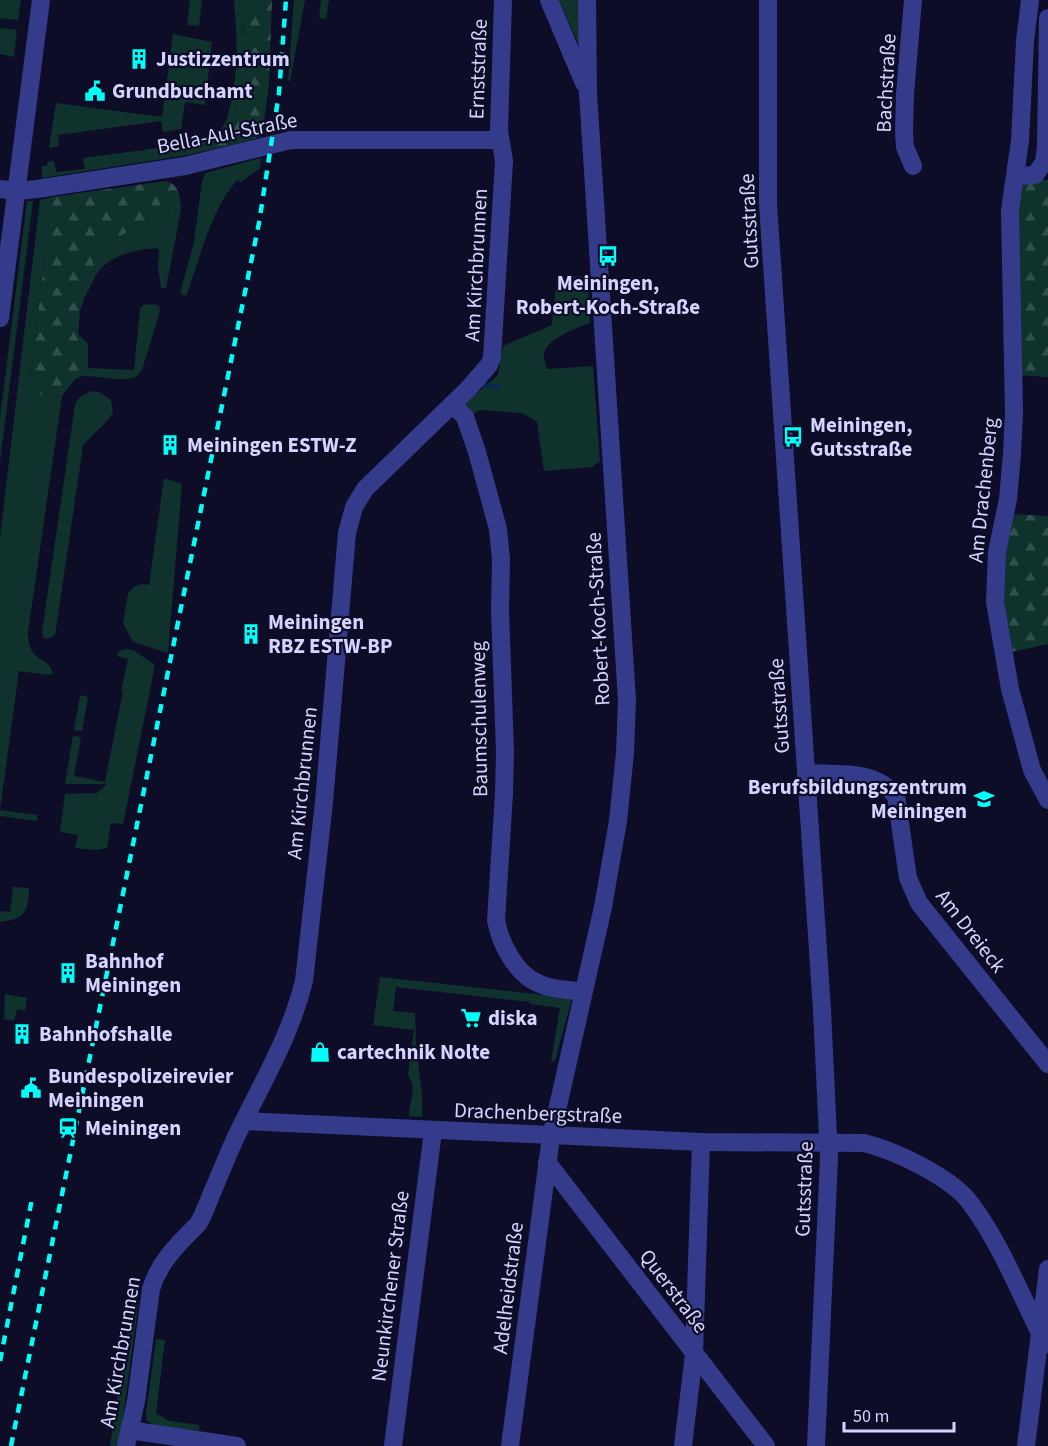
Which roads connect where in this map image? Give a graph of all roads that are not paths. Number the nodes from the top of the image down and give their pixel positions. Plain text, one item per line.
1 (41, 0) edge
2 (503, 0) edge
3 (549, 0) edge
4 (587, 0) edge
5 (768, 0) edge
6 (913, 0) edge
7 (1030, 0) edge
8 (1048, 18) edge
9 (588, 93) junction
10 (500, 140) junction
11 (913, 166) dead end
12 (1016, 176) junction
13 (8, 190) edge
14 (0, 318) edge
15 (452, 404) junction
16 (806, 773) junction
17 (1048, 800) edge
18 (582, 992) junction
19 (1048, 1064) edge
20 (245, 1121) junction
21 (433, 1131) junction
22 (551, 1137) junction
23 (701, 1142) junction
24 (829, 1142) junction
25 (547, 1162) junction
26 (1048, 1269) edge
27 (1044, 1339) edge
28 (694, 1354) junction
29 (127, 1438) edge
30 (237, 1446) edge
31 (393, 1446) edge
32 (510, 1446) edge
33 (683, 1446) edge
34 (766, 1446) edge
35 (816, 1446) edge
36 (1026, 1446) edge

1 - 13 street
2 - 10 street, Ernststraße
3 - 9 street, Robert-Koch-Straße
4 - 9 street, Robert-Koch-Straße
5 - 16 street, Gutsstraße
6 - 11 street, Bachstraße
7 - 12 street, Am Drachenberg
8 - 12 street
9 - 18 street, Robert-Koch-Straße
10 - 13 street, Bella-Aul-Straße
10 - 15 street, Am Kirchbrunnen
12 - 17 street, Am Drachenberg
13 - 14 street
15 - 18 street, Baumschulenweg
15 - 20 street, Am Kirchbrunnen
16 - 19 street, Am Dreieck
16 - 24 street, Gutsstraße
18 - 22 street, Robert-Koch-Straße
20 - 21 street, Drachenbergstraße
20 - 29 street, Am Kirchbrunnen
21 - 22 street, Drachenbergstraße
21 - 31 street, Neunkirchener Straße
22 - 23 street, Drachenbergstraße
22 - 25 street, Adelheidstraße
23 - 24 street, Drachenbergstraße
23 - 28 street
24 - 27 street, Drachenbergstraße
24 - 35 street, Gutsstraße
25 - 28 street, Querstraße
25 - 32 street, Adelheidstraße
26 - 27 street
27 - 36 street
28 - 33 street
28 - 34 street, Querstraße
29 - 30 street

